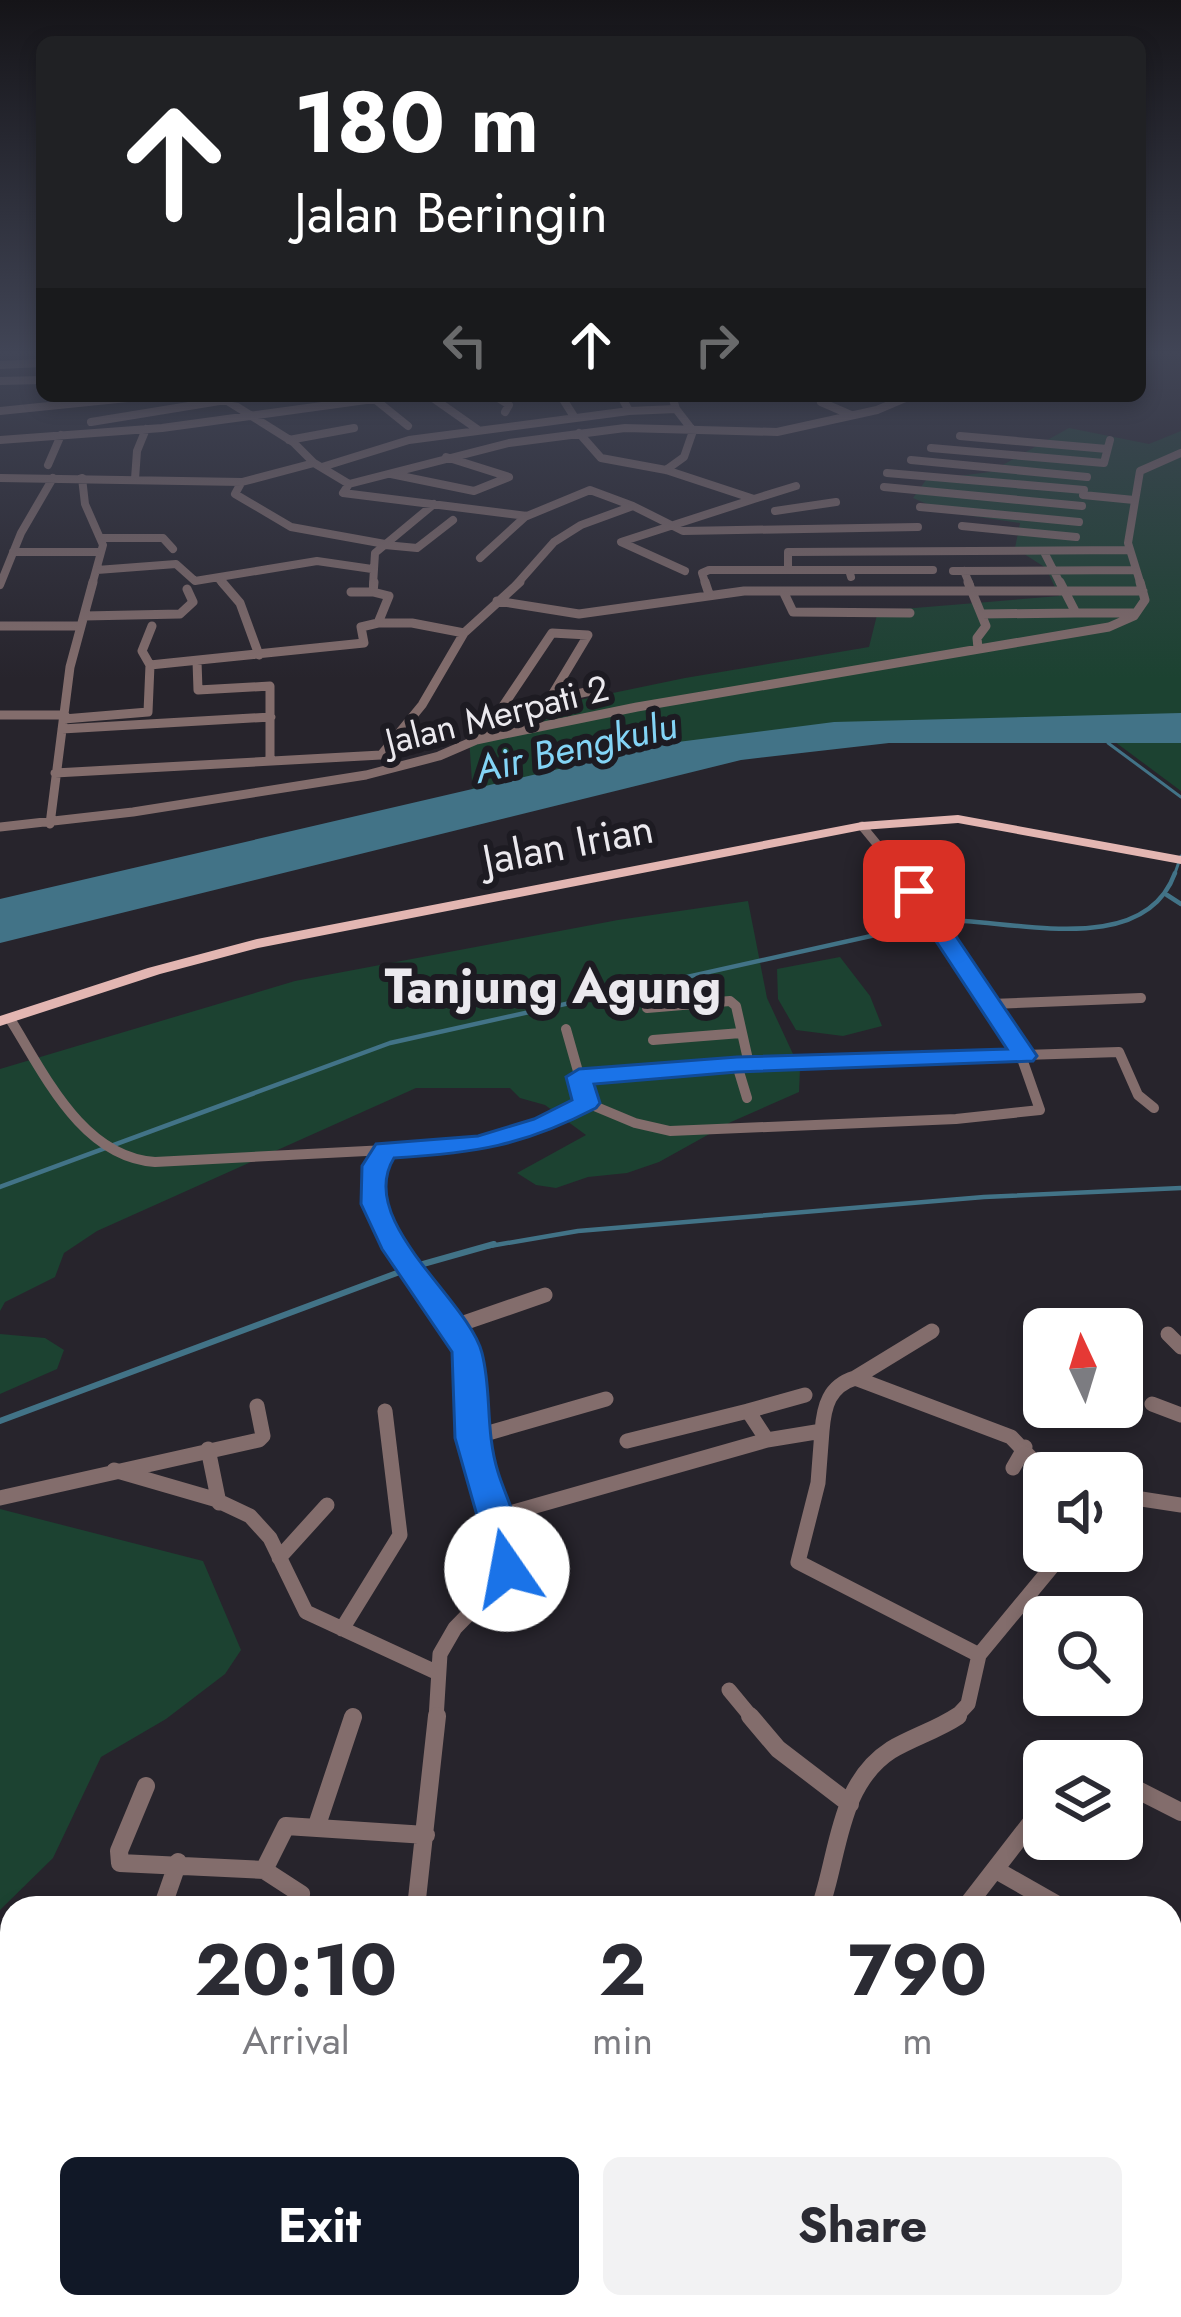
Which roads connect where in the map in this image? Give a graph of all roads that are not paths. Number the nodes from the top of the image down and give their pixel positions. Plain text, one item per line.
1 (136, 463) edge
2 (325, 463) edge
3 (421, 463) edge
4 (465, 463) edge
5 (629, 463) edge
6 (676, 463) edge
7 (943, 463) edge
8 (1090, 463) edge
9 (1158, 463) edge
10 (318, 465) junction
11 (666, 470) junction
12 (385, 472) junction
13 (887, 473) dead end
14 (1087, 477) junction
15 (0, 478) edge
16 (52, 478) junction
17 (82, 478) junction
18 (135, 479) junction
19 (242, 482) junction
20 (349, 484) junction
21 (796, 486) dead end
22 (884, 487) dead end
23 (1084, 492) junction
24 (754, 499) junction
25 (1134, 500) junction
26 (836, 502) dead end
27 (434, 504) junction
28 (632, 506) junction
29 (920, 506) dead end
30 (1082, 506) junction
31 (775, 511) junction
32 (527, 515) junction
33 (454, 520) dead end
34 (1079, 522) junction
35 (666, 525) junction
36 (962, 526) dead end
37 (918, 527) dead end
38 (789, 528) junction
39 (1076, 537) junction
40 (101, 538) junction
41 (385, 544) junction
42 (173, 549) dead end
43 (1129, 550) junction
44 (1073, 551) junction
45 (13, 552) junction
46 (101, 552) junction
47 (1044, 552) junction
48 (480, 558) dead end
49 (372, 568) junction
50 (97, 570) junction
51 (788, 570) junction
52 (1135, 570) junction
53 (685, 571) dead end
54 (849, 571) junction
55 (933, 571) dead end
56 (1057, 572) junction
57 (218, 578) junction
58 (1, 579) edge
59 (187, 589) dead end
60 (854, 590) junction
61 (784, 591) junction
62 (971, 591) junction
63 (1143, 591) junction
64 (351, 592) dead end
65 (374, 592) junction
66 (1067, 592) junction
67 (709, 594) junction
68 (497, 602) junction
69 (910, 613) dead end
70 (1076, 613) junction
71 (1137, 613) junction
72 (981, 614) junction
73 (82, 621) junction
74 (378, 623) junction
75 (0, 626) edge
76 (152, 626) dead end
77 (464, 632) junction
78 (977, 648) junction
79 (259, 655) junction
80 (196, 661) junction
81 (150, 665) junction
82 (605, 688) dead end
83 (549, 700) junction
84 (496, 711) junction
85 (0, 715) edge
86 (271, 717) junction
87 (63, 721) junction
88 (481, 739) junction
89 (381, 755) junction
90 (270, 760) junction
91 (55, 773) junction
92 (365, 775) junction
93 (50, 824) junction
94 (862, 826) junction
95 (0, 827) edge
96 (1181, 860) edge
97 (1142, 998) dead end
98 (991, 1004) junction
99 (647, 1008) dead end
100 (5, 1020) edge
101 (566, 1029) dead end
102 (741, 1033) junction
103 (652, 1040) dead end
104 (1024, 1056) junction
105 (743, 1064) junction
106 (579, 1077) junction
107 (747, 1099) dead end
108 (586, 1103) junction
109 (1154, 1108) dead end
110 (386, 1150) junction
111 (545, 1295) dead end
112 (452, 1327) junction
113 (932, 1331) dead end
114 (1168, 1334) dead end
115 (1181, 1347) edge
116 (855, 1378) junction
117 (805, 1394) dead end
118 (606, 1400) dead end
119 (1152, 1404) dead end
120 (256, 1406) dead end
121 (385, 1411) dead end
122 (748, 1411) junction
123 (1181, 1415) edge
124 (822, 1431) junction
125 (471, 1438) junction
126 (767, 1440) junction
127 (627, 1441) dead end
128 (1024, 1447) junction
129 (208, 1449) junction
130 (1028, 1452) edge
131 (1013, 1468) dead end
132 (115, 1470) junction
133 (0, 1498) edge
134 (1143, 1499) edge
135 (219, 1502) junction
136 (327, 1505) dead end
137 (1181, 1505) edge
138 (496, 1517) junction
139 (279, 1558) junction
140 (1048, 1572) edge
141 (342, 1629) junction
142 (979, 1655) junction
143 (438, 1673) junction
144 (729, 1690) dead end
145 (352, 1717) dead end
146 (146, 1786) dead end
147 (1143, 1793) edge
148 (850, 1804) junction
149 (1181, 1812) edge
150 (316, 1828) junction
151 (1023, 1834) edge
152 (426, 1835) junction
153 (178, 1862) junction
154 (264, 1870) junction
155 (996, 1870) junction
156 (166, 1896) edge
157 (301, 1896) edge
158 (418, 1896) edge
159 (823, 1896) edge
160 (975, 1896) edge
161 (1042, 1896) edge

1 - 18 street
2 - 10 street
3 - 12 street
4 - 12 street
5 - 11 street
6 - 11 street
7 - 14 street
8 - 14 street
9 - 25 street
10 - 19 street
10 - 20 street
11 - 24 street
12 - 20 street
13 - 23 street
14 - 23 street
15 - 16 street
16 - 17 street
16 - 45 street
17 - 18 street
17 - 40 street
18 - 19 street
19 - 41 street
20 - 27 street
21 - 24 street
22 - 30 street
23 - 25 street
23 - 30 street
24 - 31 street
24 - 35 street
25 - 43 street
26 - 31 street
27 - 32 street
27 - 41 street
28 - 32 street
28 - 35 street
28 - 68 street
29 - 34 street
30 - 34 street
31 - 38 street
32 - 48 street
33 - 41 street
34 - 39 street
35 - 38 street
35 - 53 street
36 - 39 street
37 - 38 street
39 - 44 street
40 - 42 street
40 - 46 street
41 - 49 street
43 - 44 street
43 - 52 street
44 - 47 street
45 - 46 street
45 - 58 street
46 - 50 street
47 - 51 street
47 - 56 street
49 - 57 street
49 - 65 street
50 - 57 street
50 - 73 street
51 - 54 street
51 - 67 street
52 - 56 street
52 - 63 street
54 - 55 street
54 - 60 street
56 - 62 street
56 - 66 street
57 - 79 street
59 - 73 street
60 - 61 street
60 - 62 street
61 - 67 street
61 - 69 street
62 - 66 street
62 - 72 street
63 - 66 street
63 - 71 street
64 - 65 street
65 - 74 street
66 - 70 street
67 - 68 street
68 - 77 street
70 - 71 street
70 - 72 street
71 - 78 street, Jalan Merpati 2
72 - 78 street
73 - 75 street
73 - 87 street
74 - 77 street
74 - 79 street
76 - 81 street
77 - 89 street
78 - 88 street, Jalan Merpati 2
79 - 80 street
80 - 81 street
80 - 86 street
81 - 87 street
82 - 83 street
83 - 84 street
83 - 84 street
84 - 88 street
85 - 87 street
86 - 87 street
86 - 90 street
87 - 91 street
88 - 92 street, Jalan Merpati 2
89 - 90 street
89 - 92 street
90 - 91 street
91 - 93 street
92 - 93 street, Jalan Merpati 2
93 - 95 street, Jalan Merpati 2
94 - 96 main road, Jalan Irian
94 - 98 street
94 - 100 main road, Jalan Irian
97 - 98 street
98 - 104 street
99 - 102 street
100 - 110 street
101 - 106 street
102 - 103 street
102 - 105 street
104 - 105 street
104 - 108 street
104 - 109 street
105 - 106 street
105 - 107 street
106 - 108 street
108 - 110 street
110 - 112 street
111 - 112 street
112 - 125 street
113 - 116 street
114 - 115 street
116 - 124 street
116 - 128 street
117 - 122 street
118 - 125 street
119 - 123 street
120 - 129 street
121 - 141 street
122 - 126 street
122 - 127 street
124 - 126 street
124 - 142 street
125 - 138 street
126 - 138 street
128 - 130 street
128 - 131 street
129 - 132 street
129 - 135 street
132 - 133 street
132 - 135 street
134 - 137 street
135 - 139 street
136 - 139 street
138 - 143 street
139 - 141 street
140 - 142 street
141 - 143 street
142 - 148 street
143 - 152 street
144 - 148 street
145 - 150 street
146 - 153 street
147 - 149 street
148 - 159 street
150 - 152 street
150 - 154 street
151 - 155 street
152 - 158 street
153 - 154 street
153 - 156 street
154 - 157 street
155 - 160 street
155 - 161 street

